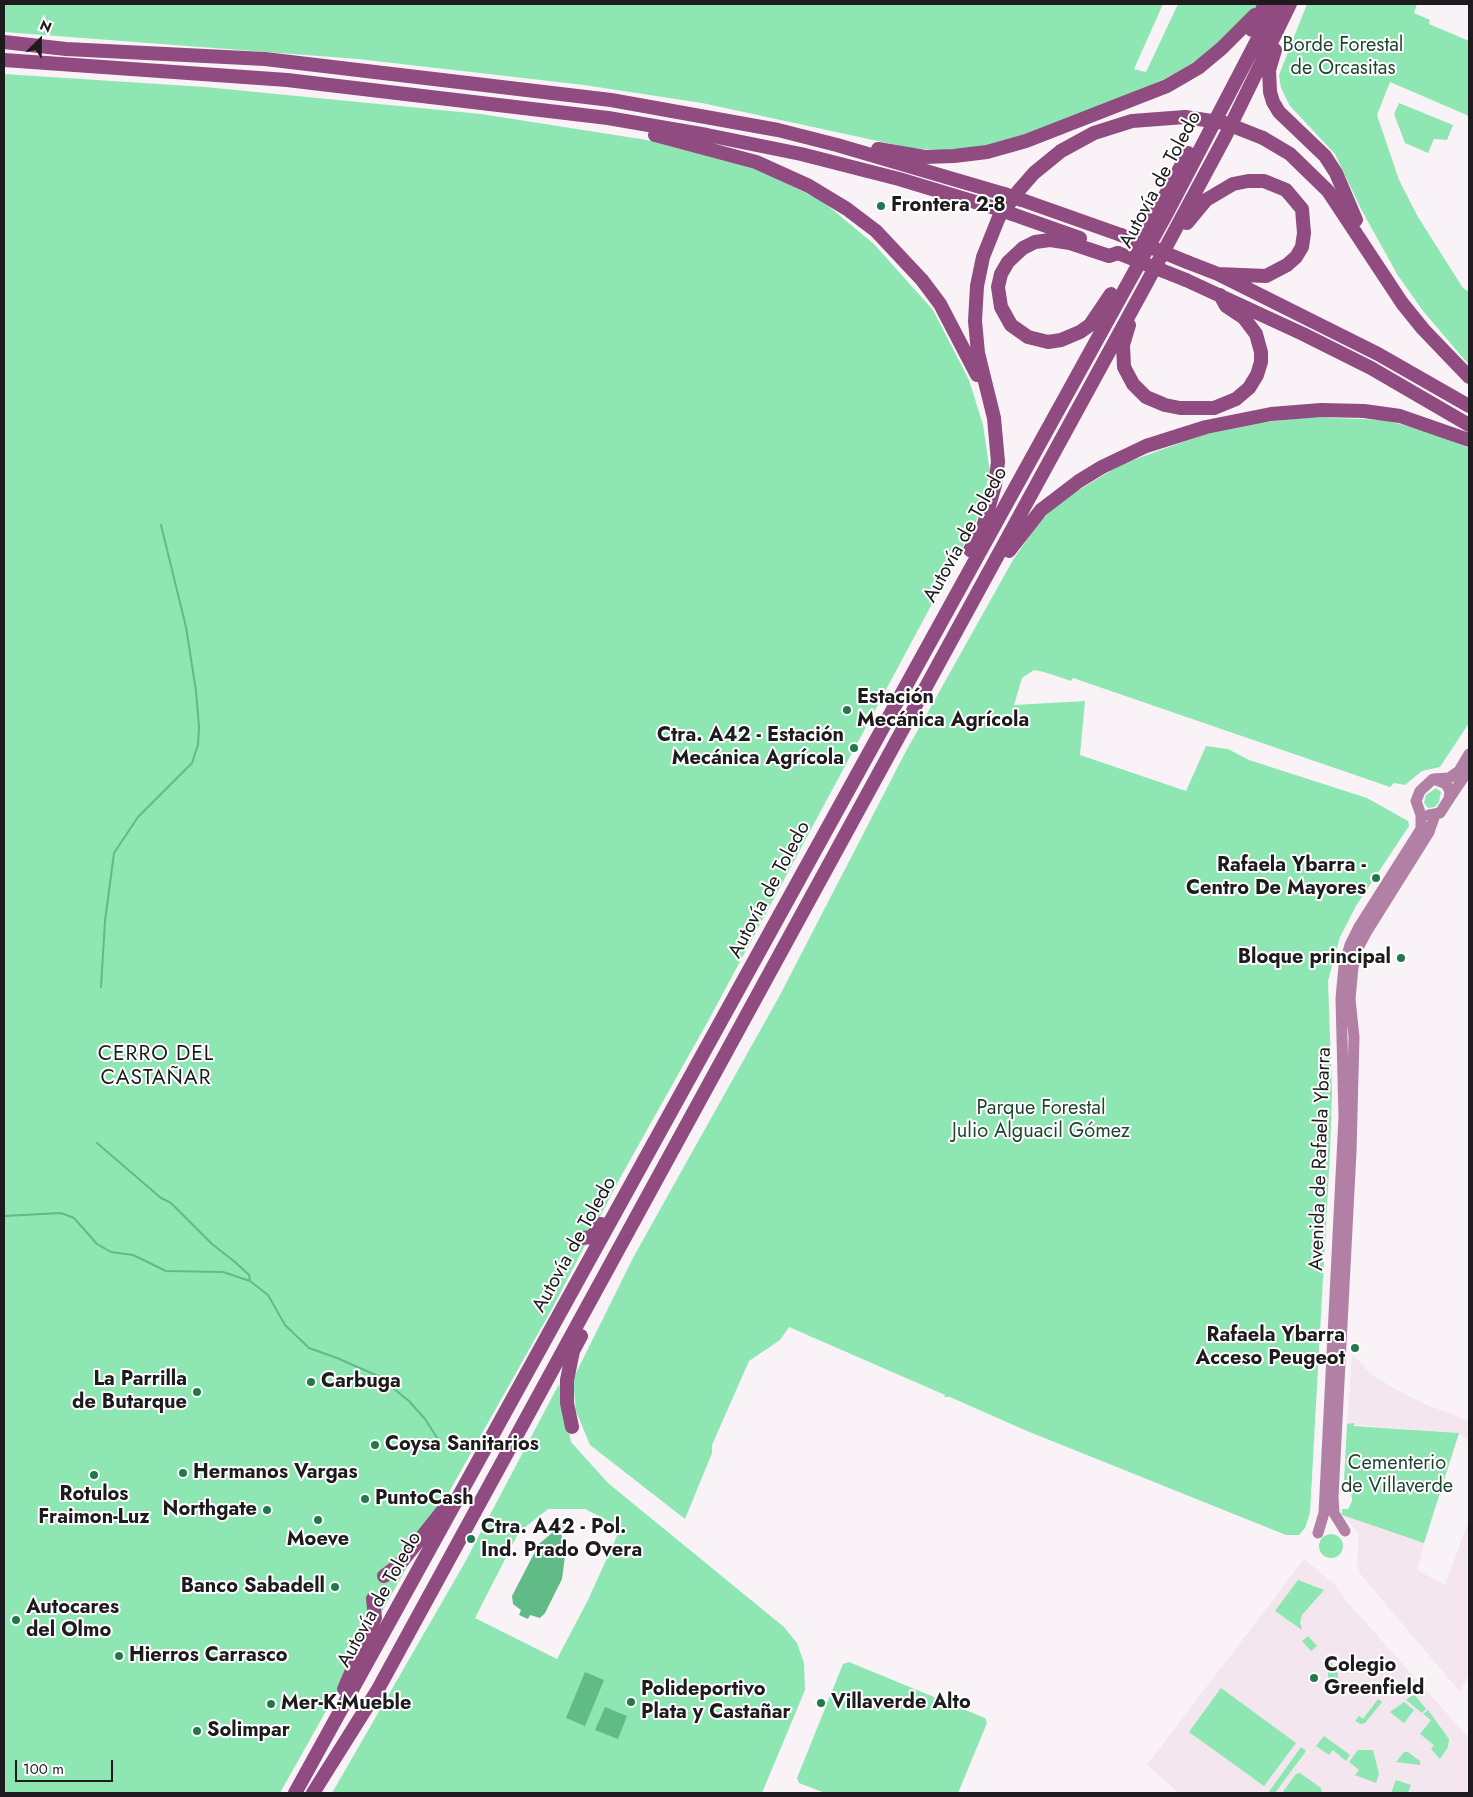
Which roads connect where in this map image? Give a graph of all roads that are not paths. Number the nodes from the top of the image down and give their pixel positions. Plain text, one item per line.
1 (1269, 4) edge
2 (1290, 4) edge
3 (4, 36) edge
4 (4, 42) edge
5 (108, 50) junction
6 (4, 60) edge
7 (101, 68) junction
8 (4, 69) edge
9 (608, 118) junction
10 (837, 144) junction
11 (1118, 253) junction
12 (1218, 274) junction
13 (1386, 279) junction
14 (1144, 288) junction
15 (1220, 295) junction
16 (1134, 306) junction
17 (1469, 377) edge
18 (988, 396) junction
19 (1469, 406) edge
20 (1469, 424) edge
21 (1469, 440) edge
22 (960, 624) junction
23 (1469, 754) edge
24 (1469, 769) edge
25 (1433, 779) junction
26 (1449, 798) junction
27 (1418, 807) junction
28 (1435, 815) junction
29 (820, 839) junction
30 (606, 1273) junction
31 (501, 1423) junction
32 (572, 1427) dead end
33 (1345, 1531) dead end
34 (1318, 1533) dead end
35 (384, 1576) dead end
36 (373, 1599) dead end
37 (335, 1723) junction
38 (296, 1793) edge
39 (313, 1793) edge

1 - 10 highway
1 - 11 highway
1 - 29 highway, Autovía de Toledo
2 - 13 highway
2 - 14 highway, Autovía de Toledo
3 - 5 highway
4 - 5 highway
5 - 10 highway
6 - 7 highway
7 - 8 highway
7 - 9 highway
9 - 11 highway, bridge
9 - 18 highway
10 - 12 highway, bridge
11 - 15 highway, bridge
12 - 14 highway
12 - 19 highway
13 - 17 highway
13 - 18 highway, bridge
14 - 16 highway, Autovía de Toledo
15 - 16 highway
15 - 20 highway
16 - 22 highway, Autovía de Toledo
18 - 29 highway
21 - 22 highway
22 - 30 highway, Autovía de Toledo
23 - 25 main road
24 - 26 main road, Avenida de Rafaela Ybarra
25 - 26 main road
25 - 27 main road, Avenida de Rafaela Ybarra
26 - 28 main road, Avenida de Rafaela Ybarra
27 - 28 main road
27 - 34 main road, Avenida de Rafaela Ybarra
28 - 33 main road, Avenida de Rafaela Ybarra
29 - 31 highway, Autovía de Toledo
30 - 32 highway
30 - 39 highway, Autovía de Toledo
31 - 35 highway
31 - 37 highway, Autovía de Toledo
36 - 37 highway
37 - 38 highway, Autovía de Toledo

